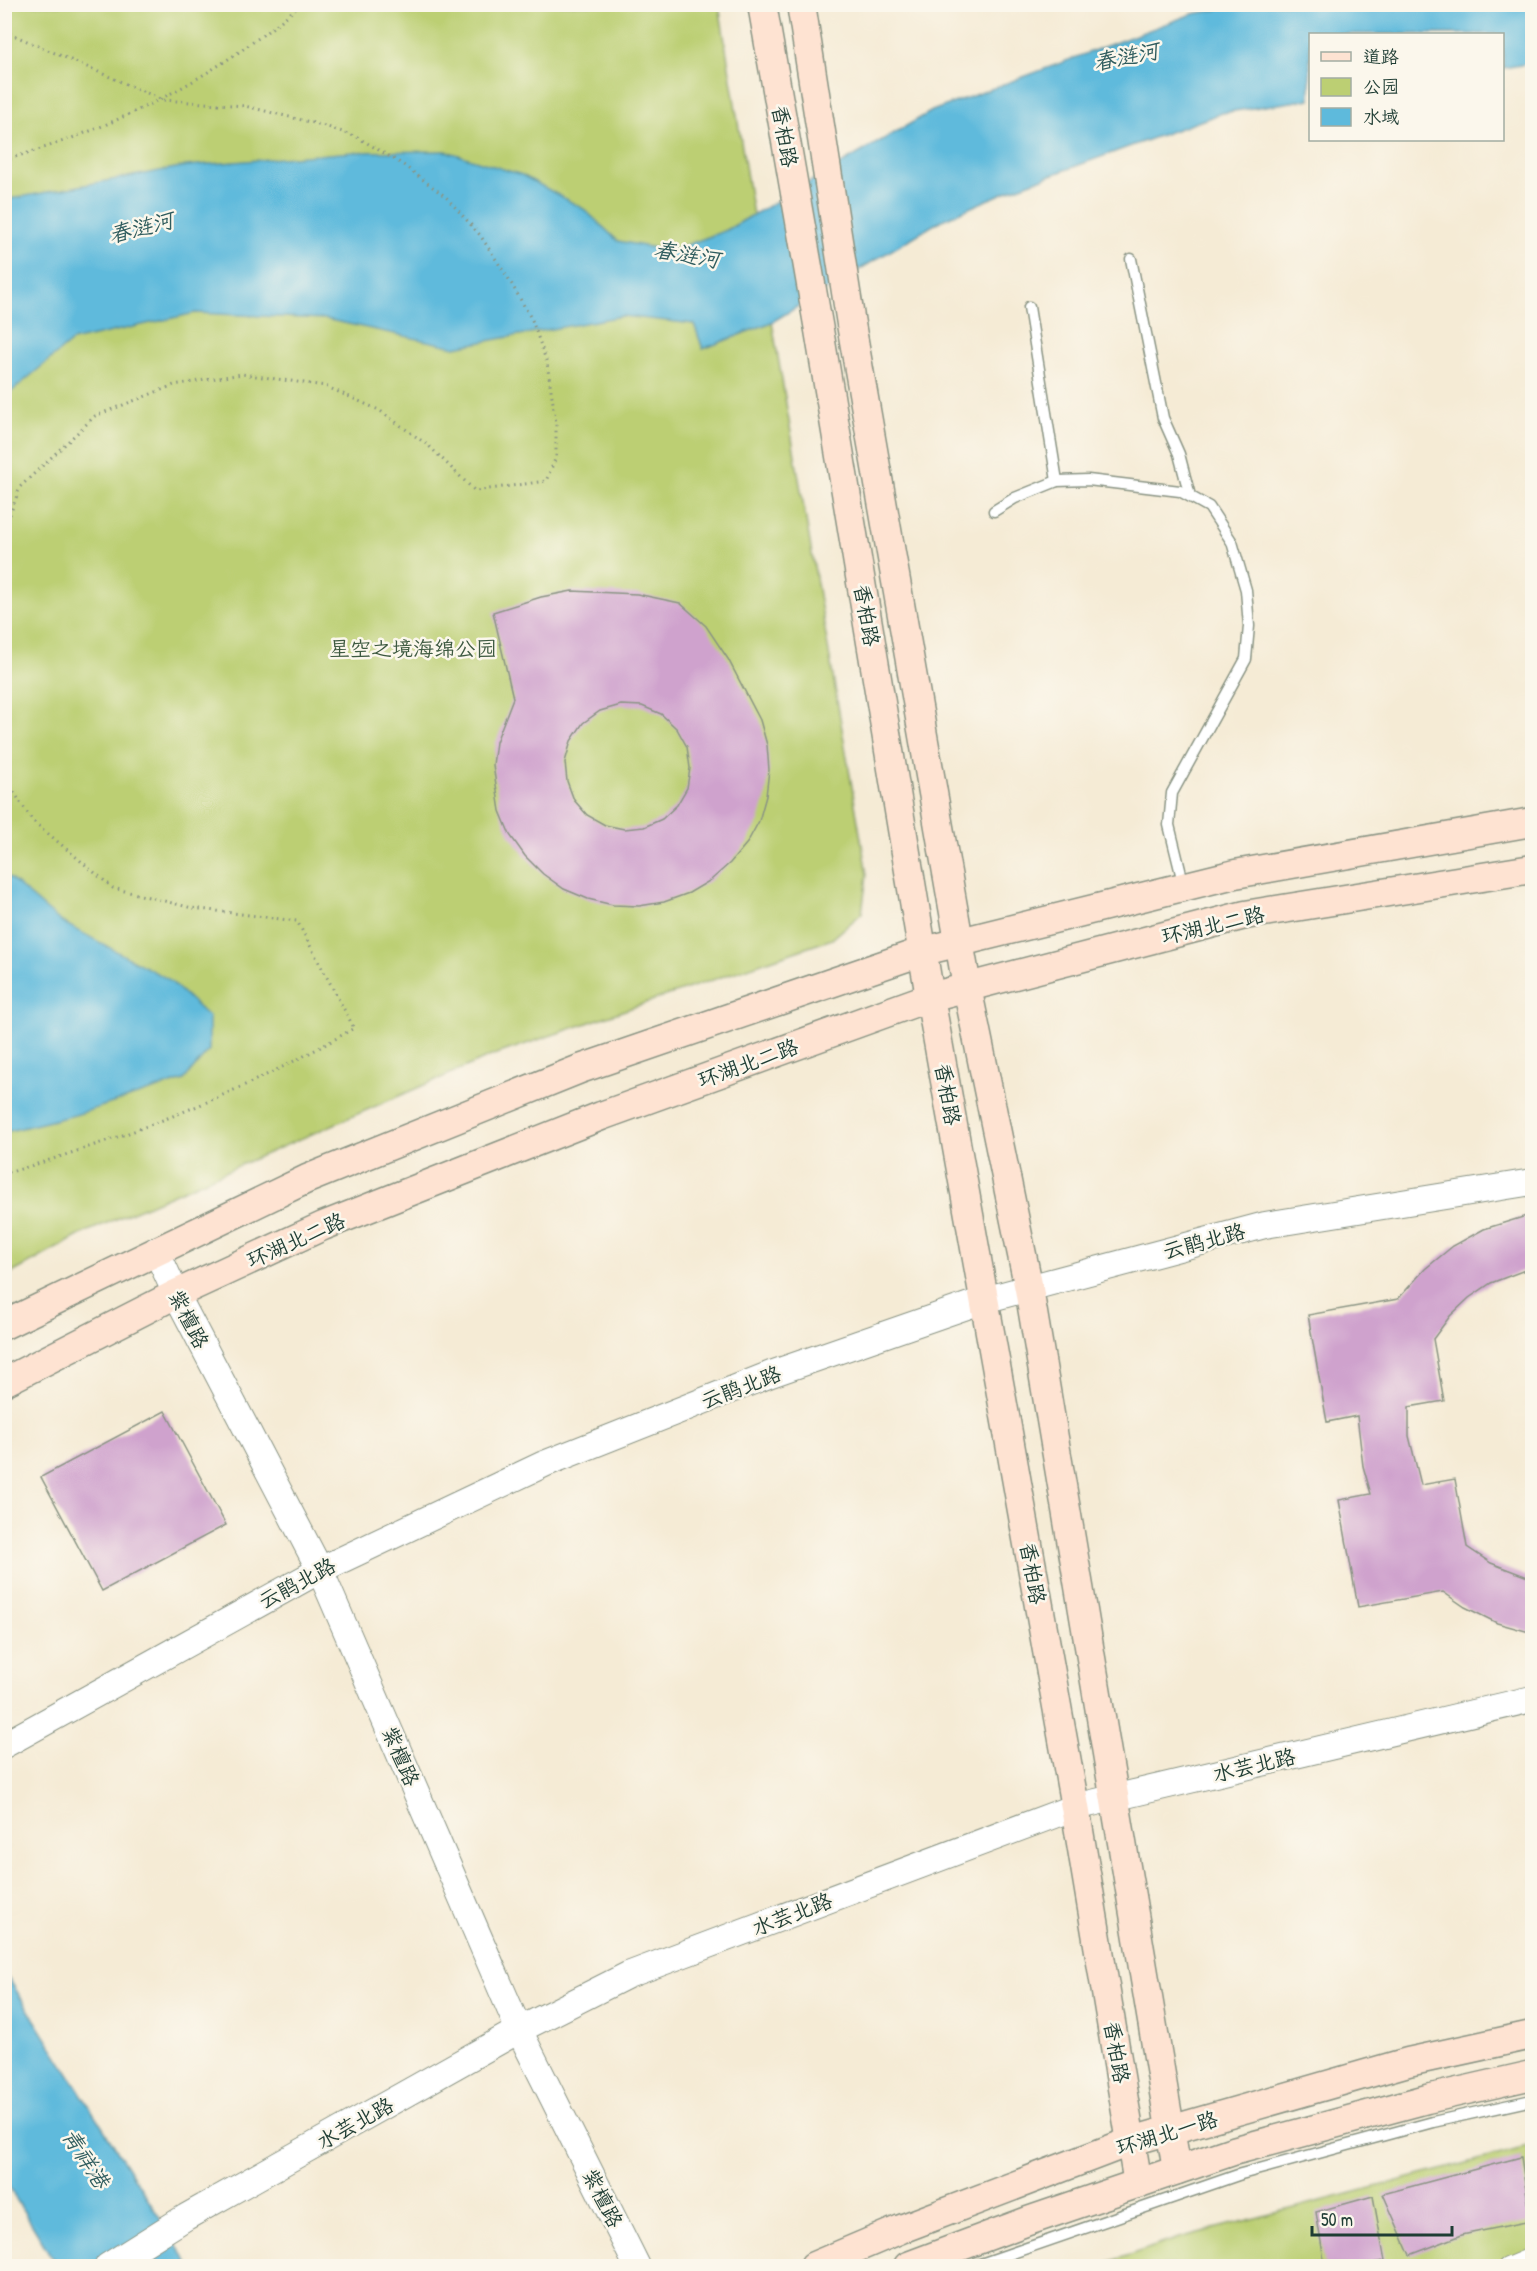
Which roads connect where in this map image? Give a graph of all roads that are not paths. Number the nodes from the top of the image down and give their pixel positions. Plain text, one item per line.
1 (762, 4) edge
2 (801, 4) edge
3 (1131, 259) dead end
4 (1029, 308) dead end
5 (1058, 481) junction
6 (1190, 496) junction
7 (994, 511) dead end
8 (1533, 822) edge
9 (1533, 869) edge
10 (1184, 886) junction
11 (960, 942) junction
12 (924, 951) junction
13 (968, 987) junction
14 (930, 997) junction
15 (1533, 1182) edge
16 (156, 1251) junction
17 (1029, 1289) junction
18 (176, 1294) junction
19 (984, 1300) junction
20 (4, 1325) edge
21 (4, 1382) edge
22 (321, 1570) junction
23 (1533, 1699) edge
24 (4, 1745) edge
25 (1116, 1798) junction
26 (1075, 1807) junction
27 (519, 2030) junction
28 (1533, 2035) edge
29 (1533, 2075) edge
30 (1533, 2100) edge
31 (1170, 2130) junction
32 (1132, 2141) junction
33 (1177, 2170) junction
34 (1138, 2184) junction
35 (1533, 2255) edge
36 (108, 2266) edge
37 (637, 2266) edge
38 (814, 2266) edge
39 (908, 2266) edge
40 (975, 2266) edge
41 (1506, 2266) edge

1 - 12 main road, 香柏路
2 - 11 main road, 香柏路
3 - 6 lane
4 - 5 lane
5 - 6 lane
5 - 7 lane
6 - 10 lane
8 - 10 main road, 环湖北二路
9 - 13 main road, 环湖北二路
10 - 11 main road, 环湖北二路
11 - 12 main road, 环湖北二路
11 - 13 main road, 香柏路
12 - 14 main road, 香柏路
12 - 16 main road, 环湖北二路
13 - 14 main road, 环湖北二路
13 - 17 main road, 香柏路
14 - 18 main road, 环湖北二路
14 - 19 main road, 香柏路
15 - 17 street, 云鹃北路
16 - 18 street, 紫檀路
16 - 20 main road, 环湖北二路
17 - 19 street, 云鹃北路
17 - 25 main road, 香柏路
18 - 21 main road, 环湖北二路
18 - 22 street, 紫檀路
19 - 22 street, 云鹃北路
19 - 26 main road, 香柏路
22 - 24 street, 云鹃北路
22 - 27 street, 紫檀路
23 - 25 street, 水芸北路
25 - 26 street, 水芸北路
25 - 31 main road, 香柏路
26 - 27 street, 水芸北路
26 - 32 main road, 香柏路
27 - 36 street, 水芸北路
27 - 37 street, 紫檀路
28 - 31 main road, 环湖北一路
29 - 33 main road, 环湖北一路
30 - 40 lane
31 - 32 main road, 环湖北一路
31 - 33 main road, 香柏路
32 - 34 main road, 香柏路
32 - 38 main road, 环湖北一路
33 - 34 main road, 环湖北一路
34 - 39 main road, 环湖北一路
35 - 41 street

